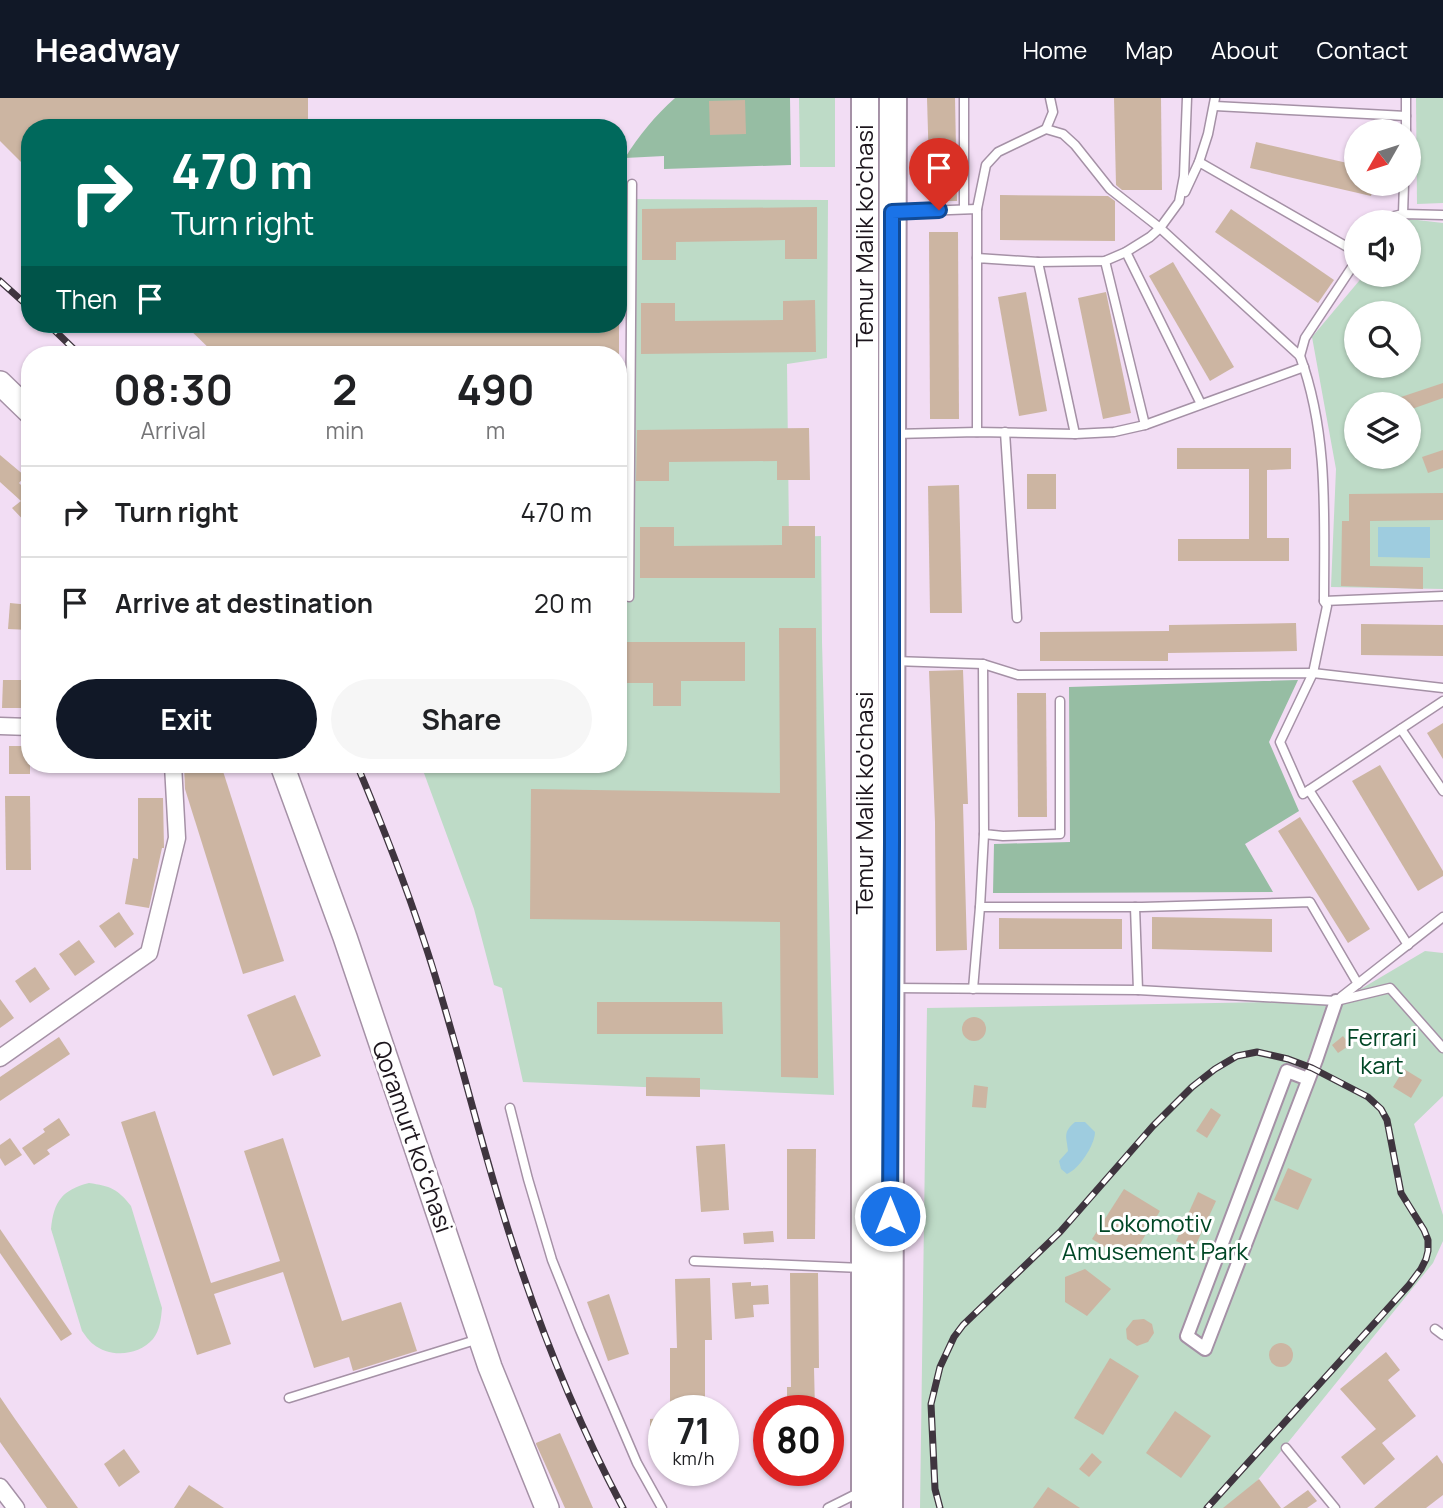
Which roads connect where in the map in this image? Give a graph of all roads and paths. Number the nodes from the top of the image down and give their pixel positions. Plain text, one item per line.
1 (865, 98) edge
2 (893, 98) edge
3 (964, 98) edge
4 (1051, 98) edge
5 (1187, 98) edge
6 (1406, 98) edge
7 (1215, 102) edge
8 (1406, 116) joint
9 (1046, 129) junction
10 (1199, 162) junction
11 (632, 184) dead end
12 (1179, 202) junction
13 (964, 209) junction
14 (977, 209) junction
15 (892, 212) junction
16 (1421, 214) edge
17 (1443, 215) edge
18 (1160, 228) junction
19 (1344, 245) edge
20 (1126, 252) junction
21 (977, 258) junction
22 (1105, 261) junction
23 (1038, 262) junction
24 (1344, 279) edge
25 (1300, 356) junction
26 (1304, 367) junction
27 (0, 375) edge
28 (0, 383) edge
29 (21, 395) edge
30 (21, 403) edge
31 (1201, 404) junction
32 (1145, 425) junction
33 (977, 432) junction
34 (1005, 432) junction
35 (892, 434) junction
36 (1075, 434) junction
37 (1443, 596) edge
38 (629, 597) dead end
39 (1325, 601) junction
40 (1017, 618) dead end
41 (891, 660) junction
42 (983, 664) junction
43 (1312, 673) junction
44 (1443, 688) edge
45 (1060, 701) dead end
46 (1443, 701) edge
47 (0, 726) edge
48 (21, 727) edge
49 (1401, 729) junction
50 (865, 762) junction
51 (892, 763) junction
52 (173, 773) edge
53 (278, 773) edge
54 (285, 773) edge
55 (1309, 790) junction
56 (1443, 791) edge
57 (984, 834) junction
58 (865, 893) junction
59 (892, 894) junction
60 (979, 907) junction
61 (1135, 907) junction
62 (1443, 917) edge
63 (1408, 945) junction
64 (1358, 984) junction
65 (891, 988) junction
66 (973, 989) junction
67 (1138, 990) junction
68 (1336, 1001) junction
69 (1443, 1048) edge
70 (0, 1058) edge
71 (1308, 1079) junction
72 (510, 1108) dead end
73 (694, 1261) dead end
74 (865, 1268) junction
75 (1434, 1329) dead end
76 (1443, 1335) edge
77 (469, 1342) junction
78 (289, 1398) dead end
79 (1286, 1448) dead end
80 (0, 1487) edge
81 (864, 1499) edge
82 (16, 1508) edge
83 (534, 1508) edge
84 (547, 1508) edge
85 (662, 1508) edge
86 (828, 1508) edge
87 (889, 1508) edge
88 (1335, 1508) edge

1 - 50 highway, Temur Malik ko'chasi
2 - 15 highway, Temur Malik ko'chasi
3 - 13 lane
4 - 9 lane
5 - 12 lane
6 - 8 lane
7 - 8 lane
7 - 10 lane
9 - 14 lane
9 - 18 lane
10 - 12 lane
10 - 19 lane
11 - 38 lane
12 - 18 lane
13 - 14 lane
13 - 15 lane
14 - 21 lane
15 - 35 highway, Temur Malik ko'chasi
16 - 17 lane
18 - 20 lane
18 - 25 lane
20 - 22 lane
20 - 31 lane
21 - 23 lane
21 - 33 lane
22 - 23 lane
22 - 32 lane
23 - 36 lane
24 - 25 lane
25 - 26 lane
26 - 31 lane
26 - 39 lane
27 - 29 main road
28 - 30 main road
31 - 32 lane
32 - 36 lane
33 - 34 lane
33 - 35 lane
34 - 36 lane
34 - 40 lane
35 - 41 highway, Temur Malik ko'chasi
37 - 39 lane
39 - 43 lane
41 - 42 lane
41 - 51 highway, Temur Malik ko'chasi
42 - 43 lane
42 - 57 lane
43 - 44 lane
43 - 55 lane
45 - 57 lane
46 - 49 lane
47 - 48 street
49 - 55 lane
49 - 56 lane
50 - 51 highway
50 - 58 highway, Temur Malik ko'chasi
51 - 59 highway, Temur Malik ko'chasi
52 - 70 street
53 - 77 main road, Qoramurt koʻchasi
54 - 84 main road, Qoramurt koʻchasi
55 - 63 lane
57 - 60 lane
58 - 59 highway
58 - 74 highway, Temur Malik ko'chasi
59 - 65 highway, Temur Malik ko'chasi
60 - 61 lane
60 - 66 lane
61 - 64 lane
61 - 67 lane
62 - 63 lane
63 - 64 lane
64 - 68 lane
65 - 66 lane
65 - 87 highway, Temur Malik ko'chasi
66 - 67 lane
67 - 68 lane
68 - 69 lane
68 - 71 street
71 - 71 street
72 - 85 lane
73 - 74 lane
74 - 81 highway, Temur Malik ko'chasi
75 - 76 lane
77 - 78 lane
77 - 83 main road, Qoramurt koʻchasi
79 - 88 lane
80 - 82 street
81 - 86 lane

